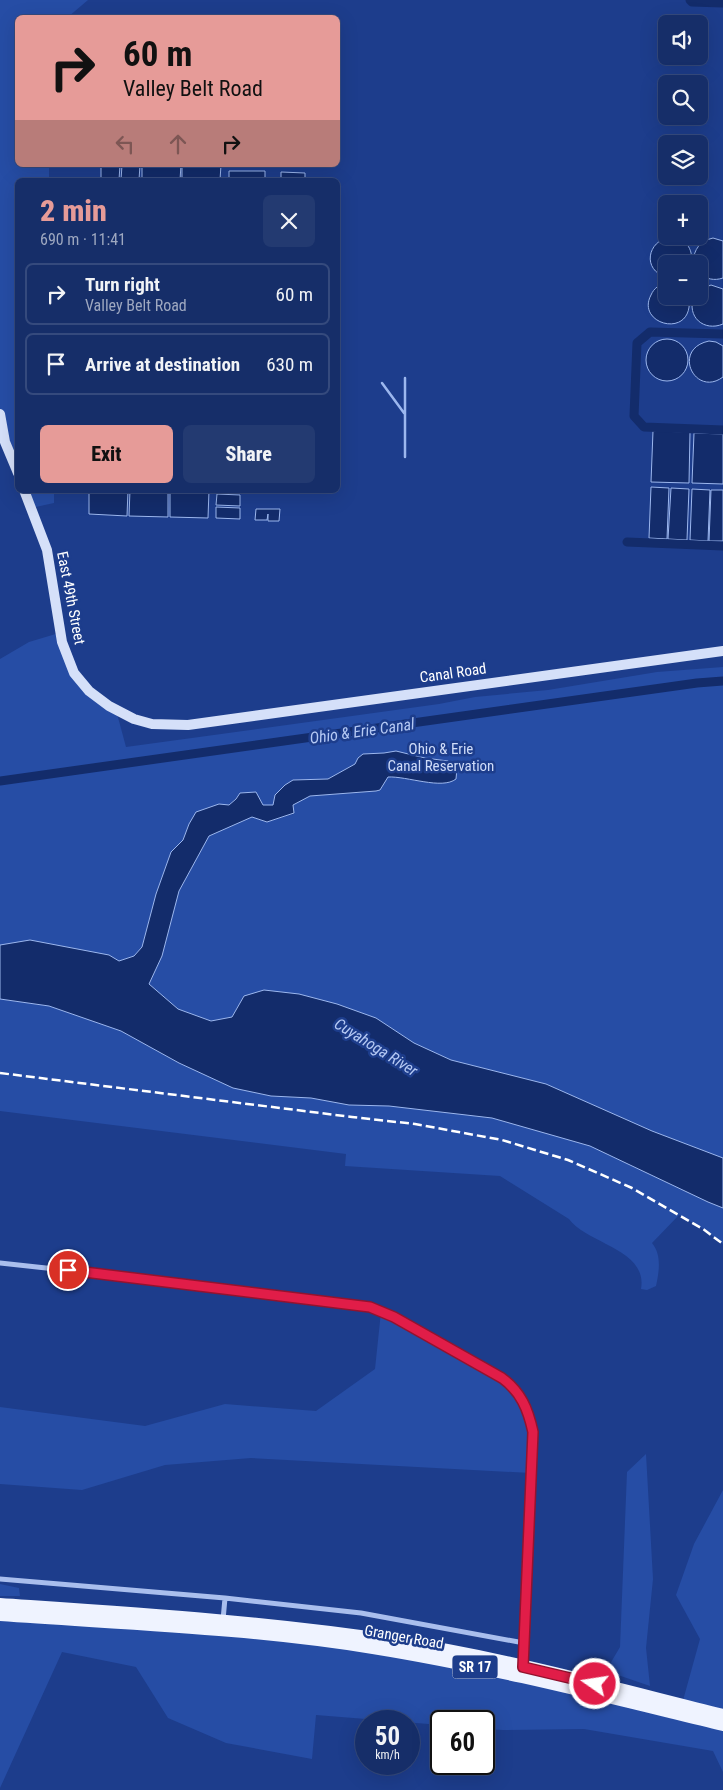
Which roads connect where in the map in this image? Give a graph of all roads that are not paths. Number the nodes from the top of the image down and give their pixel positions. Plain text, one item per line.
1 (0, 414) edge
2 (15, 465) edge
3 (25, 493) edge
4 (723, 652) edge
5 (188, 725) joint
6 (0, 1263) edge
7 (0, 1579) edge
8 (225, 1598) junction
9 (0, 1604) edge
10 (0, 1615) edge
11 (223, 1626) junction
12 (524, 1642) junction
13 (523, 1672) junction
14 (723, 1714) edge
15 (723, 1725) edge

1 - 2 street
3 - 5 street, East 49th Street
4 - 5 street, Canal Road
6 - 12 street
7 - 8 street, Granger Road
8 - 11 street
8 - 12 street, Granger Road
9 - 11 main road, Granger Road / SR 17
10 - 11 main road, Granger Road / SR 17
11 - 13 main road, Granger Road / SR 17
12 - 13 street
13 - 14 main road, Granger Road / SR 17
13 - 15 main road, Granger Road / SR 17

